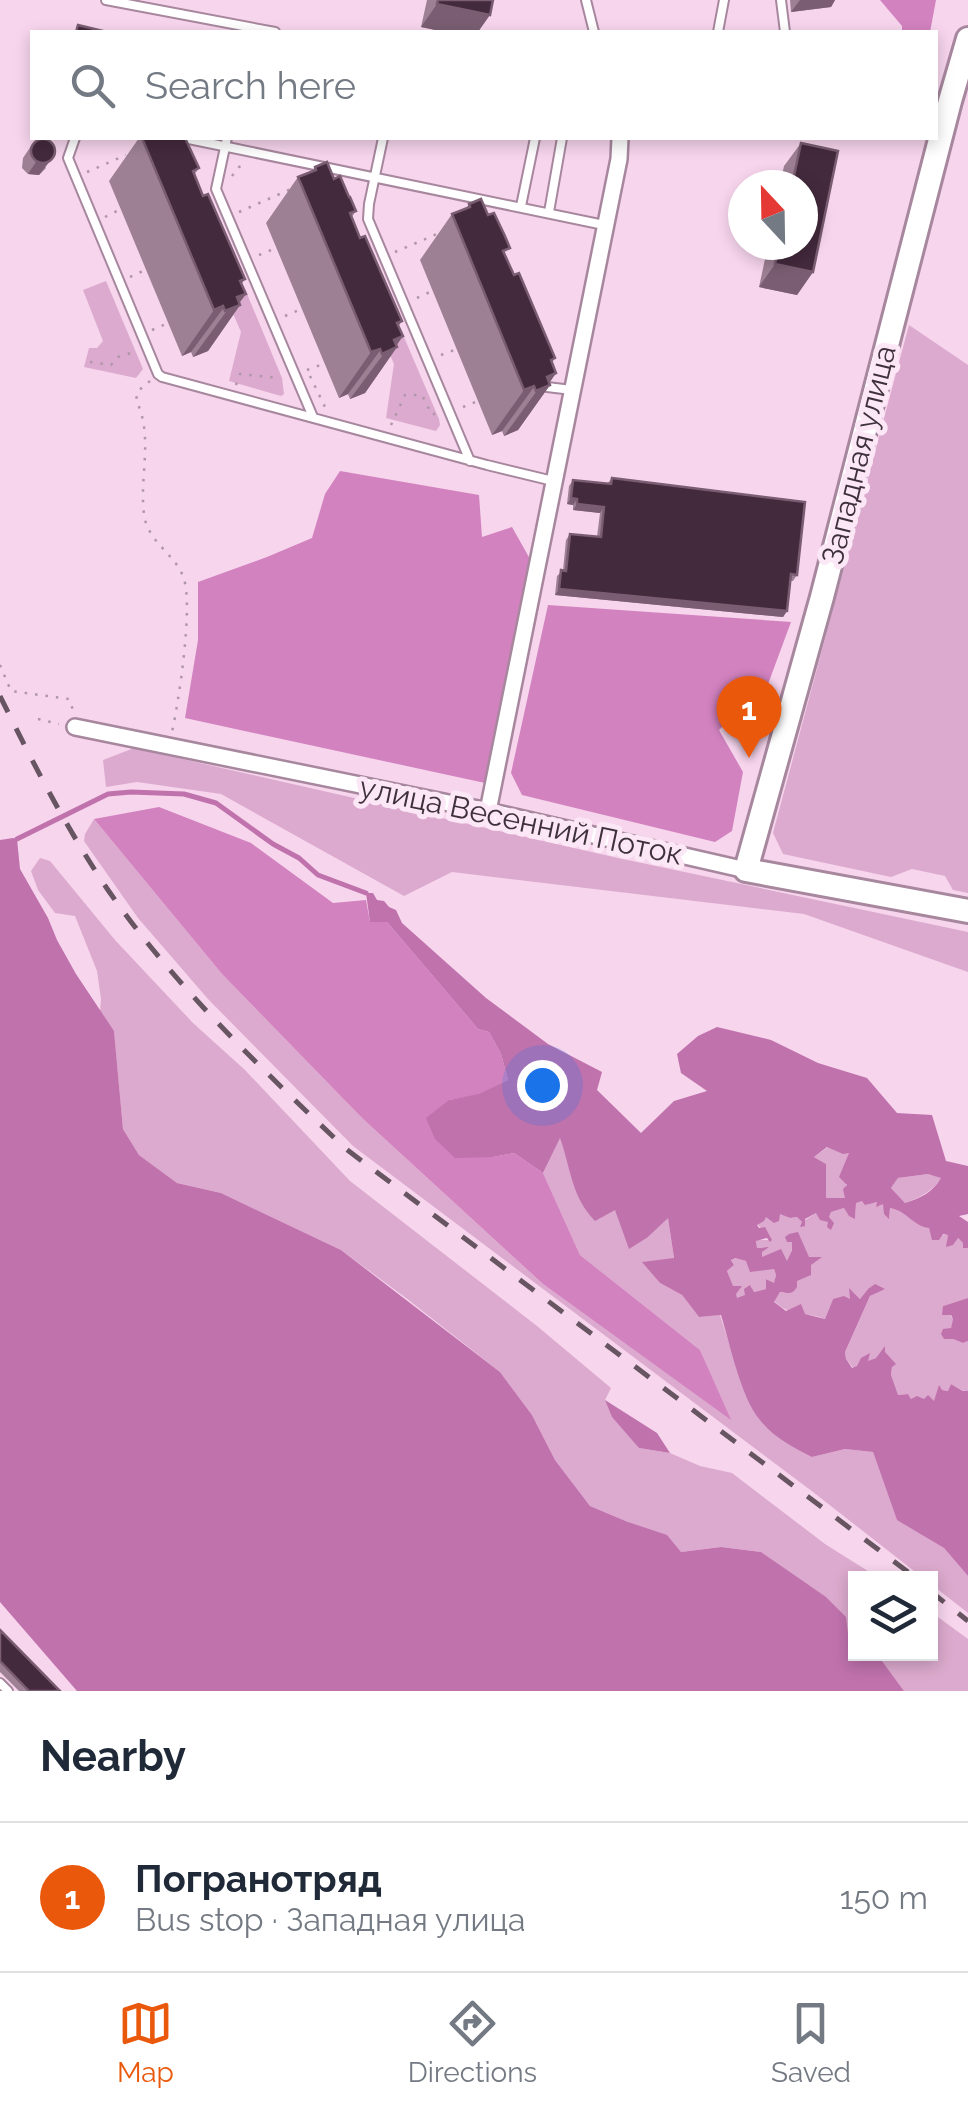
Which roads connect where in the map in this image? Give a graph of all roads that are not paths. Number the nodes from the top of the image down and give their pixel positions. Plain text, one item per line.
1 (106, 0) edge
2 (586, 0) edge
3 (724, 0) edge
4 (782, 0) edge
5 (146, 4) edge
6 (265, 30) edge
7 (594, 30) edge
8 (718, 30) edge
9 (785, 30) edge
10 (968, 39) edge
11 (959, 105) edge
12 (74, 140) edge
13 (383, 140) edge
14 (534, 140) edge
15 (562, 140) edge
16 (620, 140) edge
17 (226, 142) edge
18 (374, 176) junction
19 (468, 195) junction
20 (465, 206) edge
21 (522, 206) junction
22 (549, 212) junction
23 (604, 225) junction
24 (540, 382) edge
25 (572, 390) junction
26 (313, 417) junction
27 (470, 461) junction
28 (554, 481) junction
29 (75, 720) road end
30 (488, 812) junction
31 (746, 870) junction
32 (968, 910) edge
33 (0, 1683) edge
34 (8, 1691) edge

1 - 5 lane
2 - 7 lane
3 - 8 lane
4 - 9 lane
5 - 6 lane
10 - 11 street, Западная улица
11 - 31 street, Западная улица
12 - 26 lane
13 - 18 lane
14 - 21 lane
15 - 22 lane
16 - 23 street
17 - 18 lane
17 - 26 lane
18 - 19 lane
18 - 27 lane
19 - 20 lane
19 - 21 lane
21 - 22 lane
22 - 23 lane
23 - 25 street
24 - 25 lane
25 - 28 street
26 - 27 lane
27 - 28 lane
28 - 30 street
29 - 30 street, улица Весенний Поток
30 - 31 street, улица Весенний Поток
31 - 32 street, улица Весенний Поток
33 - 34 lane

